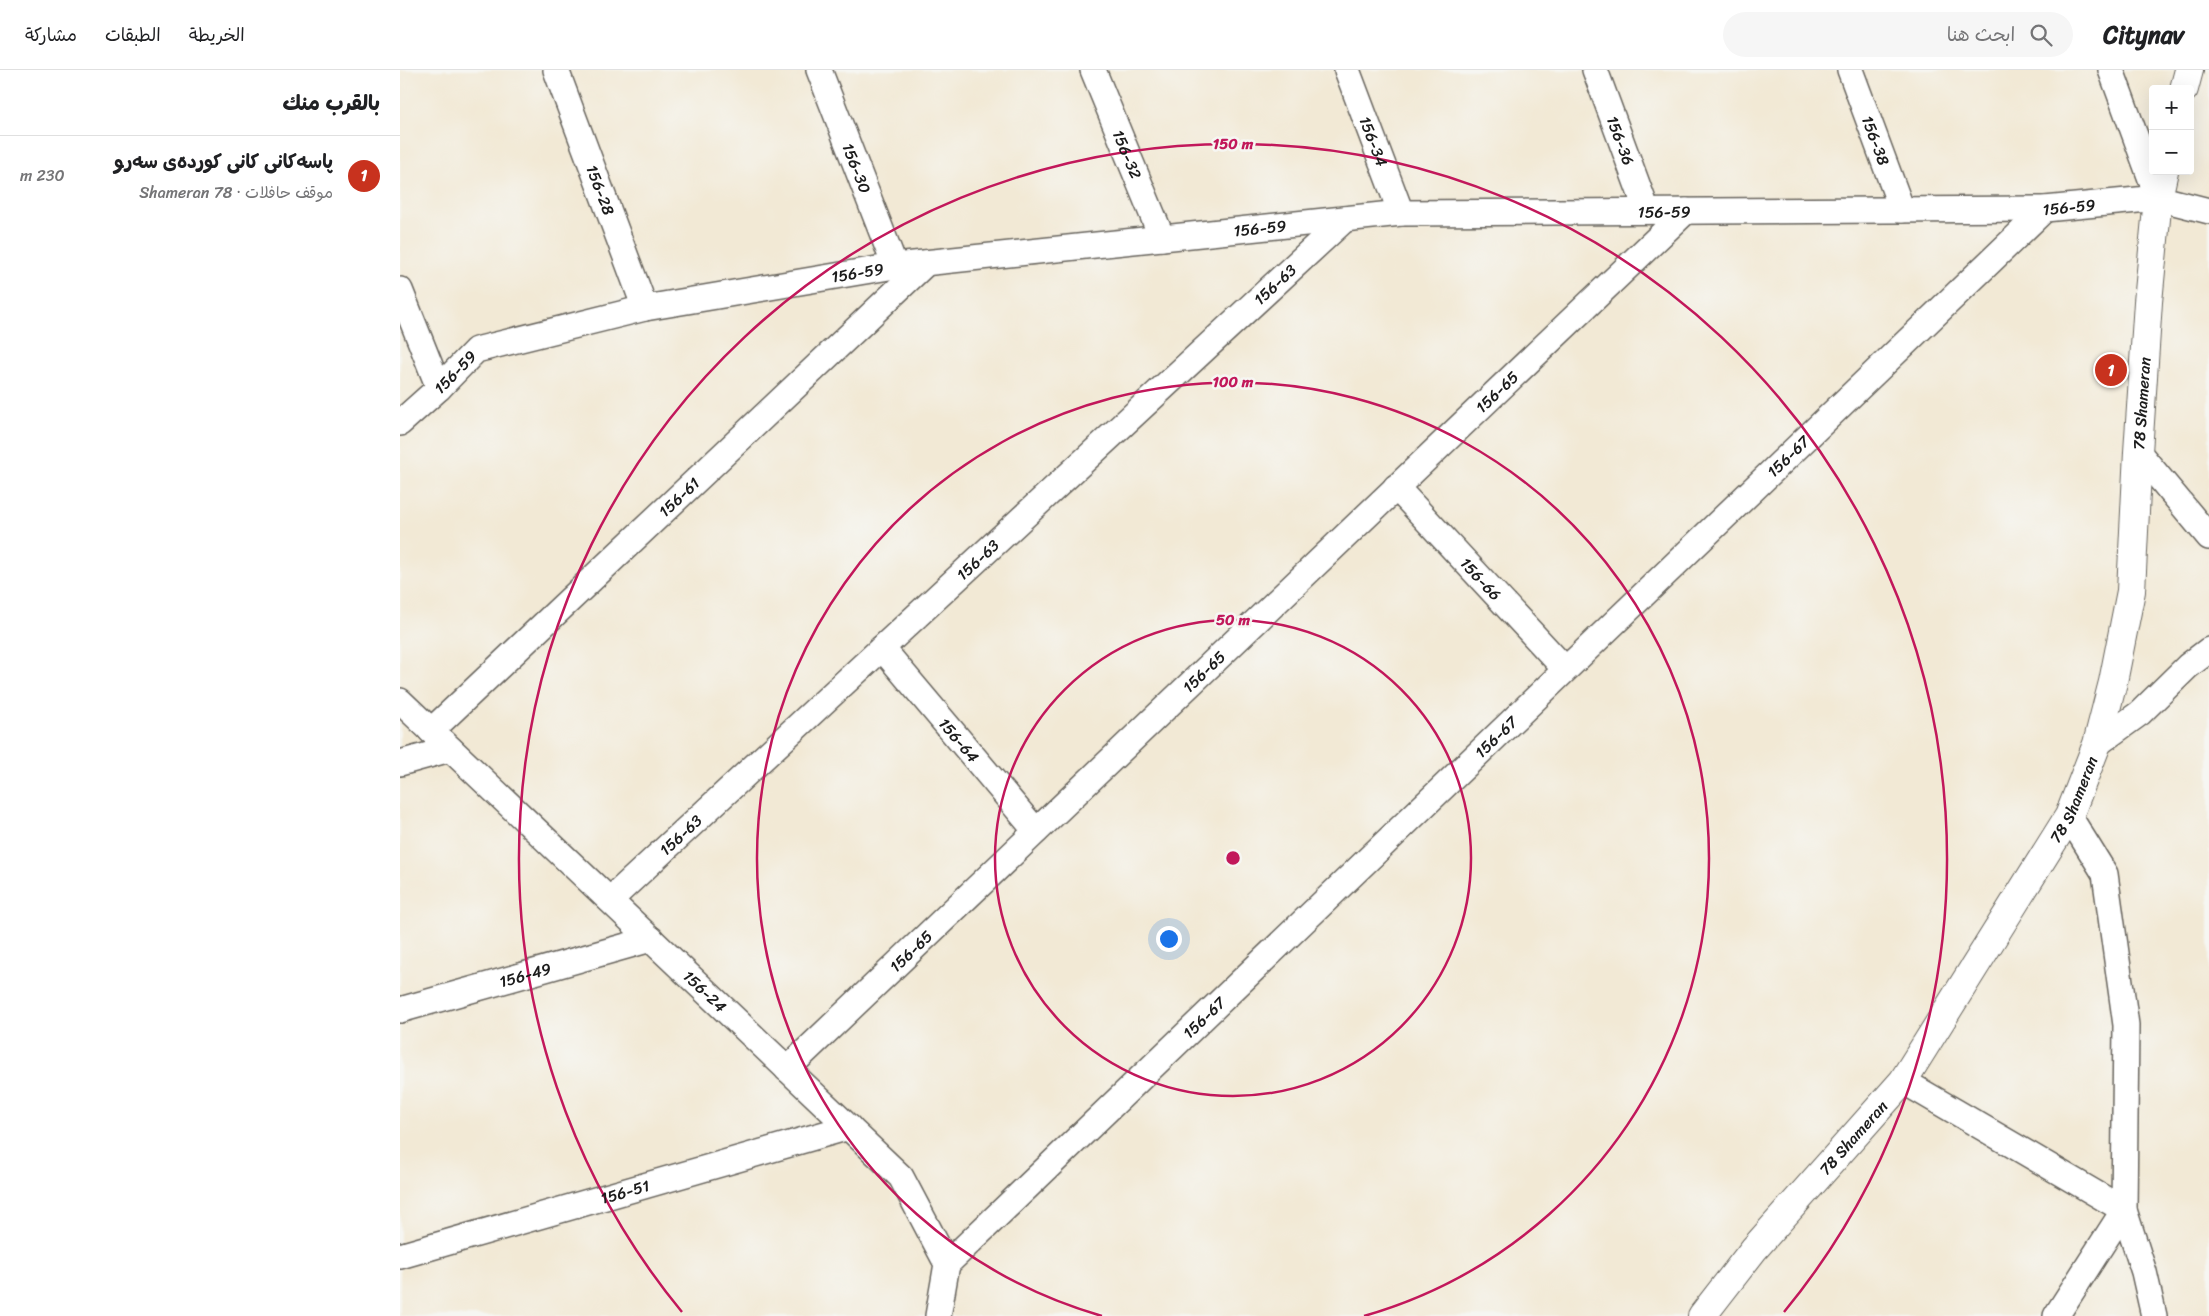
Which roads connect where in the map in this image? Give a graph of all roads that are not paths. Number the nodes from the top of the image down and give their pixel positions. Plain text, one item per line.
1 (556, 70) edge
2 (819, 70) edge
3 (1093, 70) edge
4 (1347, 70) edge
5 (1595, 70) edge
6 (1850, 70) edge
7 (2111, 70) edge
8 (2189, 70) edge
9 (2185, 85) edge
10 (2163, 175) edge
11 (2158, 198) junction
12 (2045, 209) junction
13 (1902, 210) junction
14 (1647, 211) junction
15 (1686, 211) junction
16 (2209, 211) edge
17 (1401, 213) junction
18 (1345, 219) junction
19 (1162, 238) junction
20 (926, 263) junction
21 (895, 266) junction
22 (400, 290) edge
23 (645, 308) junction
24 (439, 388) junction
25 (400, 422) edge
26 (2138, 452) junction
27 (1396, 487) junction
28 (2209, 537) edge
29 (882, 648) junction
30 (2209, 650) edge
31 (1566, 670) junction
32 (400, 701) edge
33 (431, 731) junction
34 (2097, 744) junction
35 (450, 749) junction
36 (400, 763) edge
37 (2069, 816) junction
38 (1036, 831) junction
39 (610, 900) junction
40 (651, 939) junction
41 (400, 1010) edge
42 (787, 1068) junction
43 (1903, 1081) junction
44 (849, 1127) junction
45 (2124, 1210) junction
46 (400, 1256) edge
47 (947, 1264) junction
48 (938, 1316) edge
49 (1702, 1316) edge
50 (2056, 1316) edge
51 (2154, 1316) edge

1 - 23 street, 156-28
2 - 21 street, 156-30
3 - 19 street, 156-32
4 - 17 street, 156-34
5 - 14 street, 156-36
6 - 13 street, 156-38
7 - 11 street
8 - 9 street
10 - 11 street, 78 Shameran
11 - 12 street, 156-59
11 - 16 street, 156-59
11 - 26 street, 78 Shameran
12 - 13 street, 156-59
12 - 31 street, 156-67
13 - 15 street, 156-59
14 - 15 street, 156-59
14 - 17 street, 156-59
15 - 27 street, 156-65
17 - 18 street, 156-59
18 - 19 street, 156-59
18 - 29 street, 156-63
19 - 20 street, 156-59
20 - 21 street, 156-59
20 - 33 street, 156-61
21 - 23 street, 156-59
22 - 24 street
23 - 24 street, 156-59
24 - 25 street, 156-59
26 - 28 street
26 - 34 street, 78 Shameran
27 - 31 street, 156-66
27 - 38 street, 156-65
29 - 38 street, 156-64
29 - 39 street, 156-63
30 - 34 street
31 - 47 street, 156-67
32 - 33 street, 156-24
33 - 35 street, 156-24
34 - 37 street, 78 Shameran
35 - 36 street
35 - 39 street, 156-24
37 - 43 street, 78 Shameran
37 - 45 street
38 - 42 street, 156-65
39 - 40 street, 156-24
40 - 41 street, 156-49
40 - 42 street, 156-24
42 - 44 street, 156-24
43 - 45 street
43 - 49 street, 78 Shameran
44 - 46 street, 156-51
44 - 47 street, 156-24
45 - 50 street
45 - 51 street
47 - 48 street

